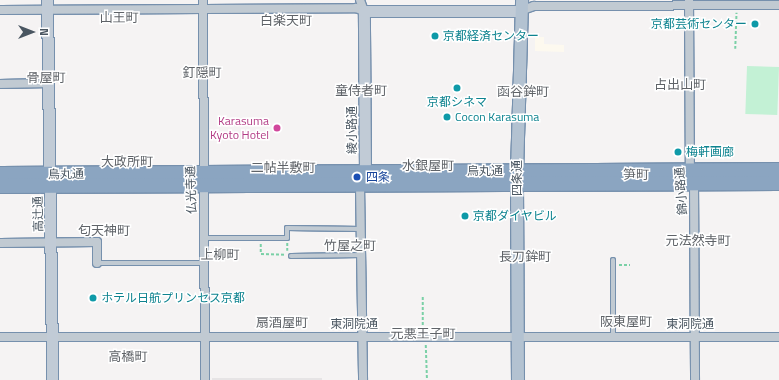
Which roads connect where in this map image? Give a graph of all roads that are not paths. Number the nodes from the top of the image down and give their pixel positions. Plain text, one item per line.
1 (360, 0) edge
2 (689, 2) edge
3 (47, 4) edge
4 (203, 4) edge
5 (521, 5) edge
6 (779, 5) edge
7 (0, 10) edge
8 (364, 11) junction
9 (47, 83) junction
10 (0, 84) edge
11 (779, 170) edge
12 (202, 172) junction
13 (0, 174) edge
14 (692, 176) junction
15 (363, 178) junction
16 (517, 178) junction
17 (50, 180) junction
18 (779, 183) edge
19 (0, 186) edge
20 (204, 186) junction
21 (361, 229) junction
22 (204, 238) junction
23 (51, 242) junction
24 (0, 243) edge
25 (361, 255) junction
26 (291, 256) dead end
27 (613, 260) dead end
28 (97, 263) joint
29 (204, 263) junction
30 (518, 335) junction
31 (52, 336) junction
32 (204, 336) junction
33 (362, 336) junction
34 (612, 336) junction
35 (695, 336) junction
36 (0, 337) edge
37 (779, 337) edge
38 (52, 380) edge
39 (205, 380) edge
40 (363, 380) edge
41 (518, 380) edge
42 (695, 380) edge

1 - 8 street, 綾小路通
2 - 5 street
2 - 6 street
2 - 14 street, 錦小路通
3 - 4 street
3 - 7 street
3 - 9 street, 高辻通
4 - 8 street
4 - 12 street, 仏光寺通
5 - 8 street
5 - 16 main road, 四条通
8 - 15 street, 綾小路通
9 - 10 street
9 - 17 street, 高辻通
11 - 14 highway, 烏丸通
12 - 15 highway, 烏丸通
12 - 17 highway, 烏丸通
12 - 20 street, 仏光寺通
13 - 17 highway, 烏丸通
14 - 16 highway, 烏丸通
14 - 18 highway, 烏丸通
14 - 35 street, 錦小路通
15 - 16 highway, 烏丸通
15 - 20 highway, 烏丸通
15 - 21 street, 綾小路通
16 - 30 main road, 四条通
17 - 19 highway, 烏丸通
17 - 20 highway, 烏丸通
17 - 23 street, 高辻通
20 - 22 street, 仏光寺通
21 - 22 lane
21 - 25 street, 綾小路通
22 - 29 street, 仏光寺通
23 - 24 street
23 - 28 street
23 - 31 street, 高辻通
25 - 26 lane
25 - 33 street, 綾小路通
27 - 34 lane
28 - 29 lane
29 - 32 street, 仏光寺通
30 - 33 street, 東洞院通
30 - 34 street, 東洞院通
30 - 41 main road, 四条通
31 - 32 street, 東洞院通
31 - 36 street, 東洞院通
31 - 38 street, 高辻通
32 - 33 street, 東洞院通
32 - 39 street, 仏光寺通
33 - 40 street, 綾小路通
34 - 35 street, 東洞院通
35 - 37 street, 東洞院通
35 - 42 street, 錦小路通

